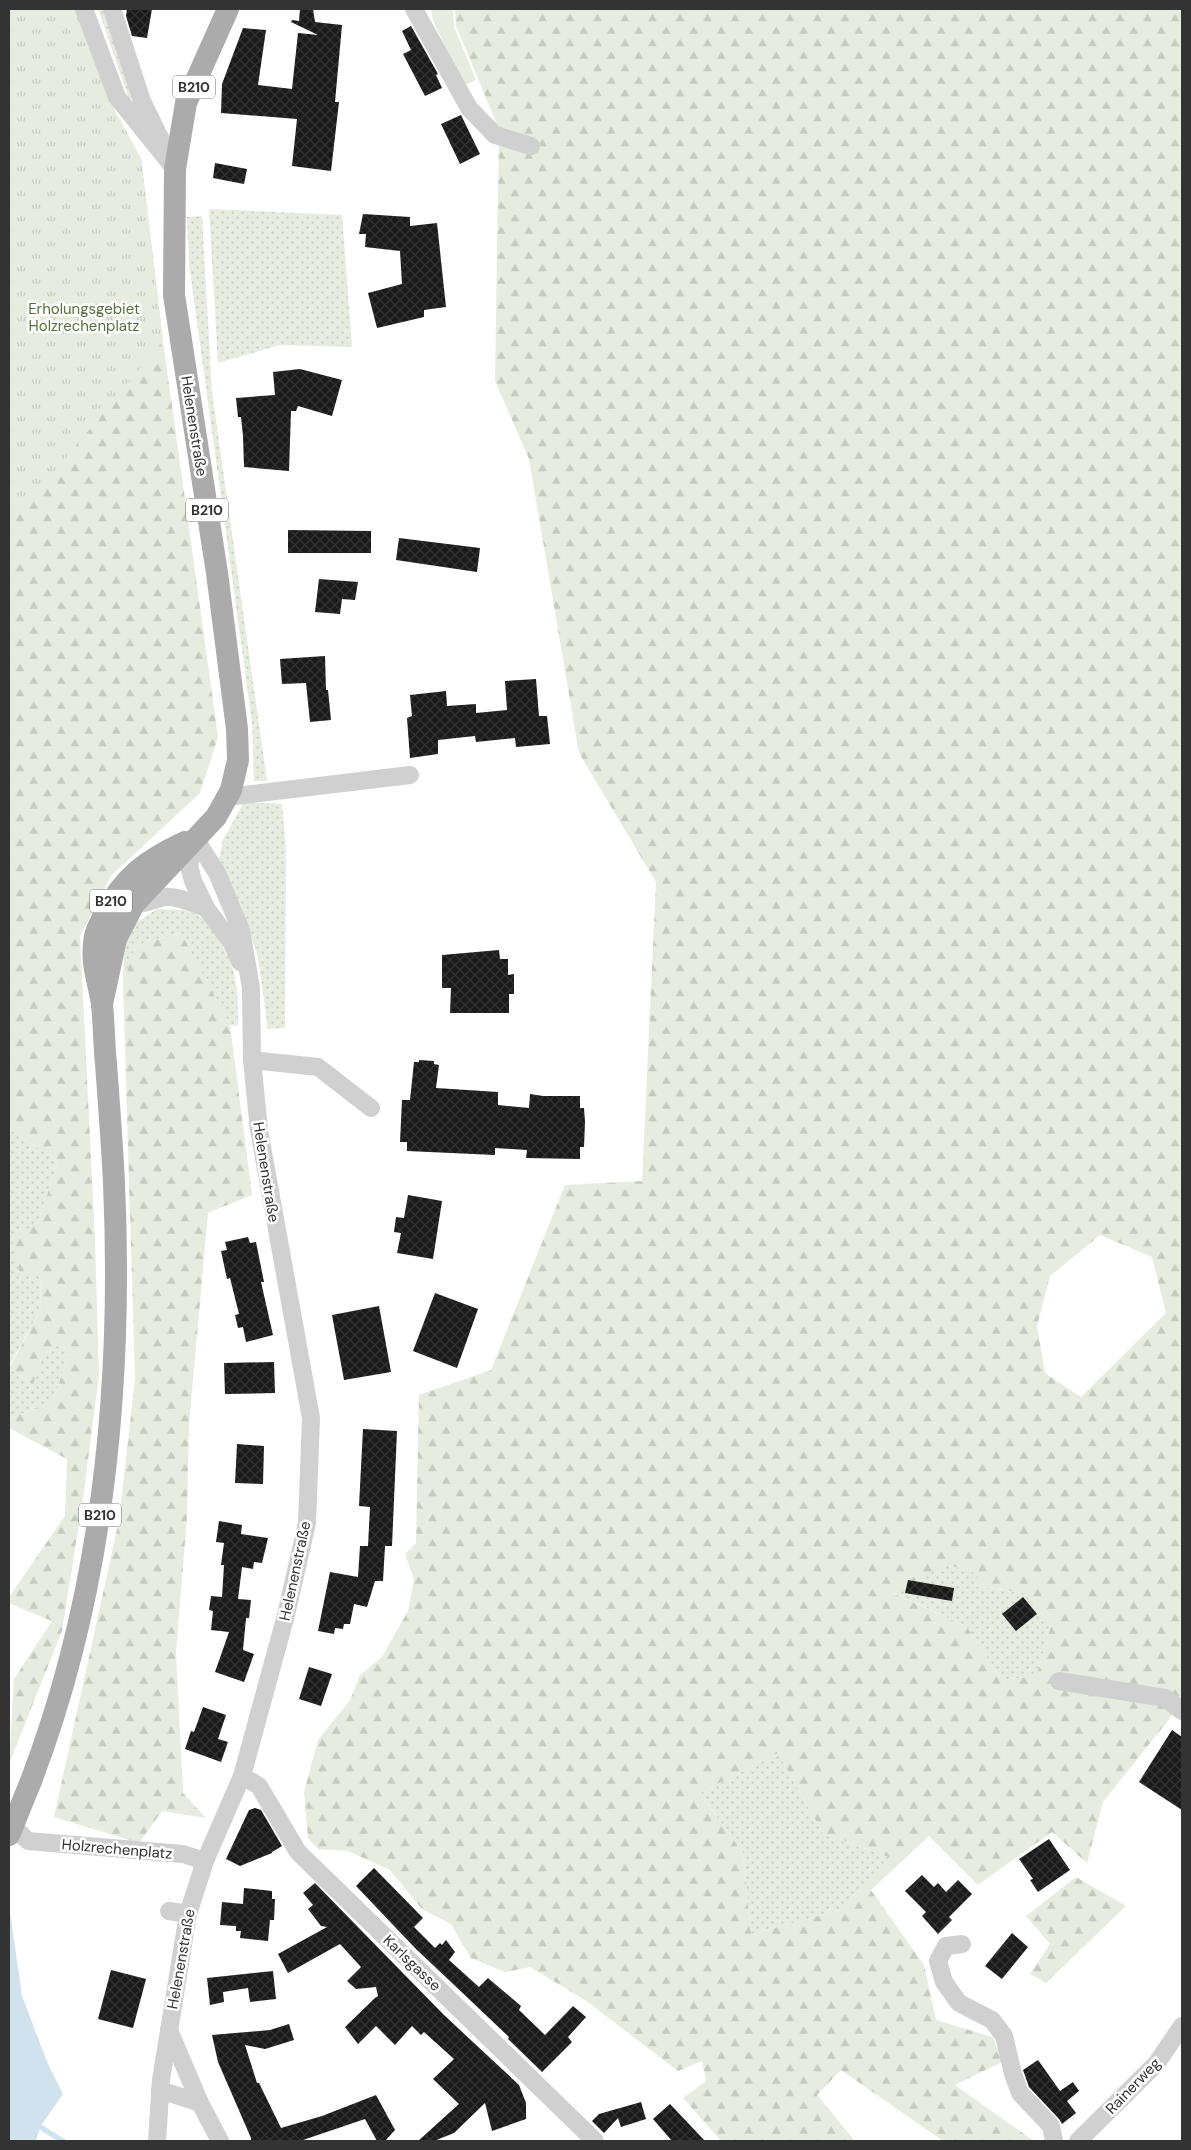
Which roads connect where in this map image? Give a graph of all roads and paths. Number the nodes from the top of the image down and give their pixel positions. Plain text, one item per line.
1 (84, 9) edge
2 (112, 9) edge
3 (228, 9) edge
4 (414, 9) edge
5 (531, 146) dead end
6 (175, 169) junction
7 (410, 775) dead end
8 (227, 797) junction
9 (195, 838) junction
10 (134, 904) junction
11 (206, 908) junction
12 (250, 988) junction
13 (102, 1004) junction
14 (252, 1060) junction
15 (371, 1108) dead end
16 (1059, 1681) dead end
17 (1182, 1711) edge
18 (242, 1776) junction
19 (9, 1822) edge
20 (18, 1838) edge
21 (205, 1861) junction
22 (169, 1911) dead end
23 (188, 1914) junction
24 (962, 1944) dead end
25 (1182, 2026) edge
26 (168, 2029) junction
27 (160, 2090) junction
28 (200, 2103) junction
29 (157, 2141) edge
30 (220, 2141) edge
31 (595, 2141) edge
32 (1054, 2141) edge
33 (1078, 2141) edge

1 - 6 street
2 - 6 street
3 - 6 main road, Helenenstraße / B210
4 - 5 street
6 - 8 main road, Helenenstraße / B210
7 - 8 street
8 - 9 main road, Helenenstraße / B210
9 - 10 main road, Helenenstraße / B210
9 - 11 street, Helenenstraße
9 - 12 street, Helenenstraße
9 - 13 main road, B210
10 - 11 street
10 - 13 main road, B210
11 - 12 street, Helenenstraße
12 - 14 street, Helenenstraße
13 - 20 main road, B210, bridge
14 - 15 street
14 - 18 street, Helenenstraße
16 - 17 street
18 - 21 street, Helenenstraße
18 - 31 street, Karlsgasse
19 - 20 street
20 - 21 street, Holzrechenplatz
21 - 23 street, Helenenstraße
22 - 23 street
23 - 26 street, Helenenstraße
24 - 32 street
25 - 33 street, Rainerweg
26 - 27 street, Helenenstraße
26 - 28 street
27 - 28 street
27 - 29 street, Helenenstraße
28 - 30 street

